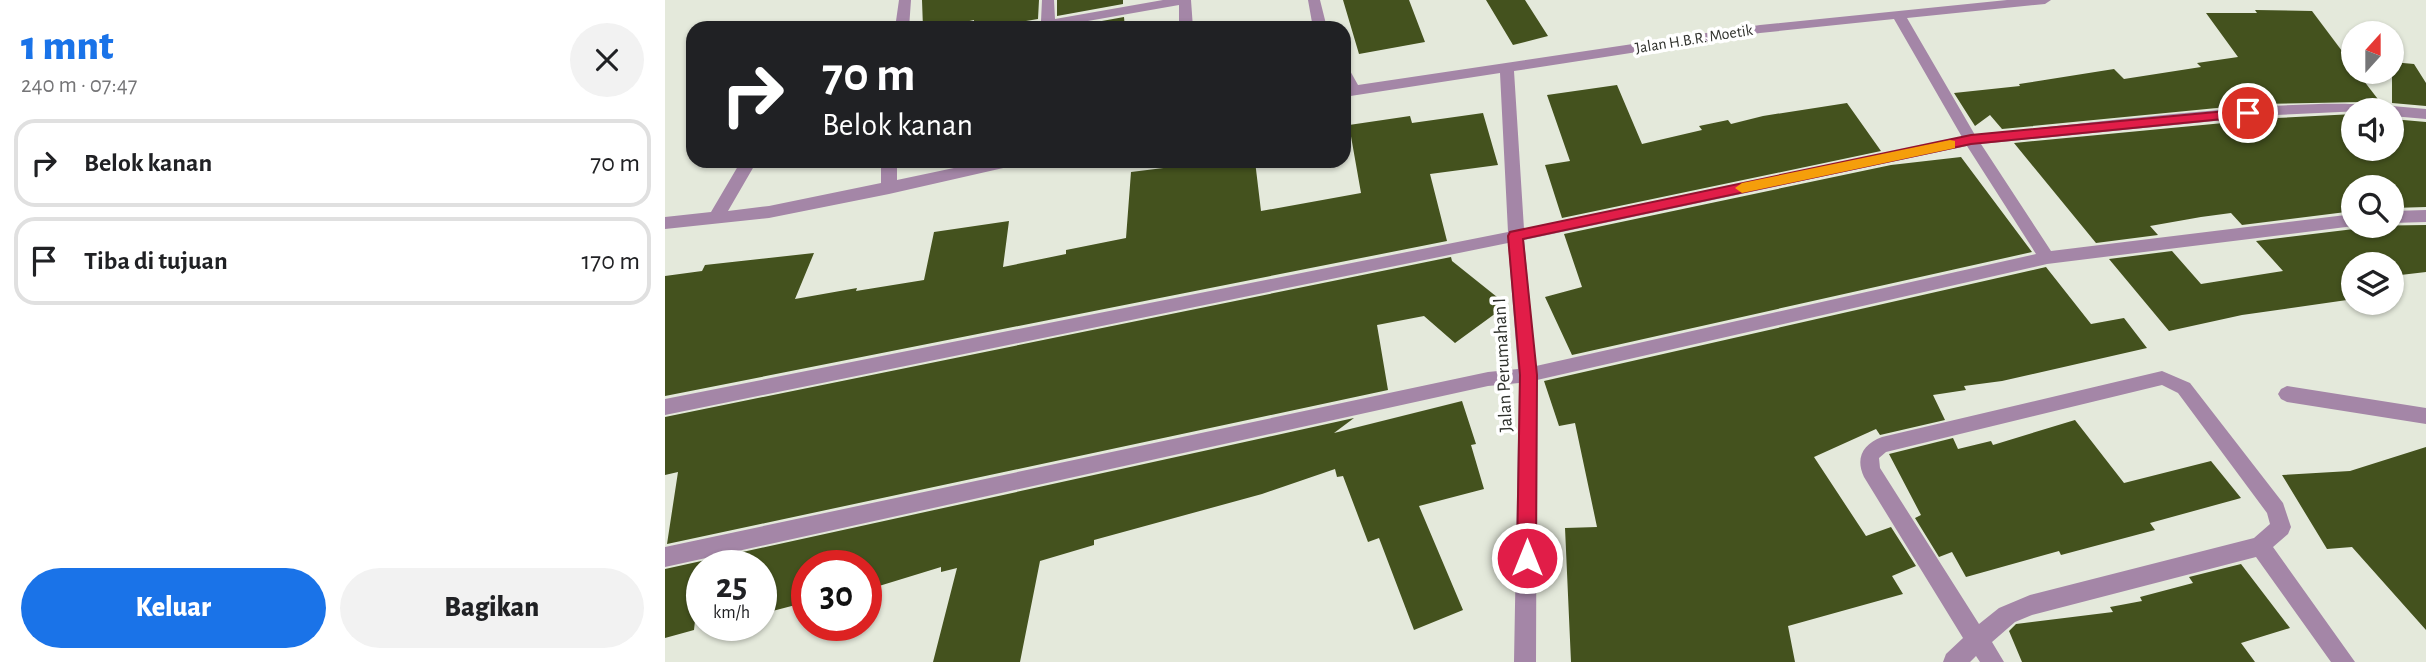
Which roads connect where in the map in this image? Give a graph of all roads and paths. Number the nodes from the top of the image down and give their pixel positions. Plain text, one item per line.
1 (905, 0) edge
2 (1048, 0) edge
3 (1185, 0) edge
4 (1314, 0) edge
5 (2045, 0) edge
6 (1977, 3) edge
7 (1898, 14) junction
8 (903, 21) edge
9 (1048, 21) edge
10 (1065, 21) edge
11 (1186, 21) edge
12 (1316, 21) edge
13 (1507, 67) junction
14 (1351, 91) edge
15 (2341, 108) edge
16 (2404, 112) edge
17 (2426, 114) edge
18 (1971, 140) junction
19 (745, 168) edge
20 (889, 168) edge
21 (981, 168) edge
22 (889, 189) junction
23 (2426, 216) edge
24 (2404, 217) edge
25 (715, 219) junction
26 (2341, 222) edge
27 (665, 223) edge
28 (1516, 236) junction
29 (2047, 258) junction
30 (1528, 375) junction
31 (2287, 394) dead end
32 (665, 407) edge
33 (2426, 416) edge
34 (2260, 546) junction
35 (665, 557) edge
36 (1977, 639) junction
37 (1525, 662) edge
38 (1954, 662) edge
39 (1993, 662) edge
40 (2344, 662) edge

1 - 8 street
2 - 9 street
3 - 10 street
3 - 11 street
4 - 12 street
5 - 6 street, Jalan H.B.R. Moetik
6 - 7 street, Jalan H.B.R. Moetik
7 - 13 street, Jalan H.B.R. Moetik
7 - 18 street
13 - 14 street, Jalan H.B.R. Moetik
13 - 28 street, Jalan Perumahan I
15 - 18 street
16 - 17 street
18 - 28 street
18 - 29 street
19 - 25 street
20 - 22 street
21 - 22 street
22 - 25 street
23 - 24 street
25 - 27 street
26 - 29 street
28 - 30 street, Jalan Perumahan I
28 - 32 street
29 - 30 street
30 - 35 street
30 - 37 street, Jalan Perumahan I
31 - 33 street
34 - 36 street
34 - 36 street
34 - 40 street
36 - 38 street
36 - 39 street

